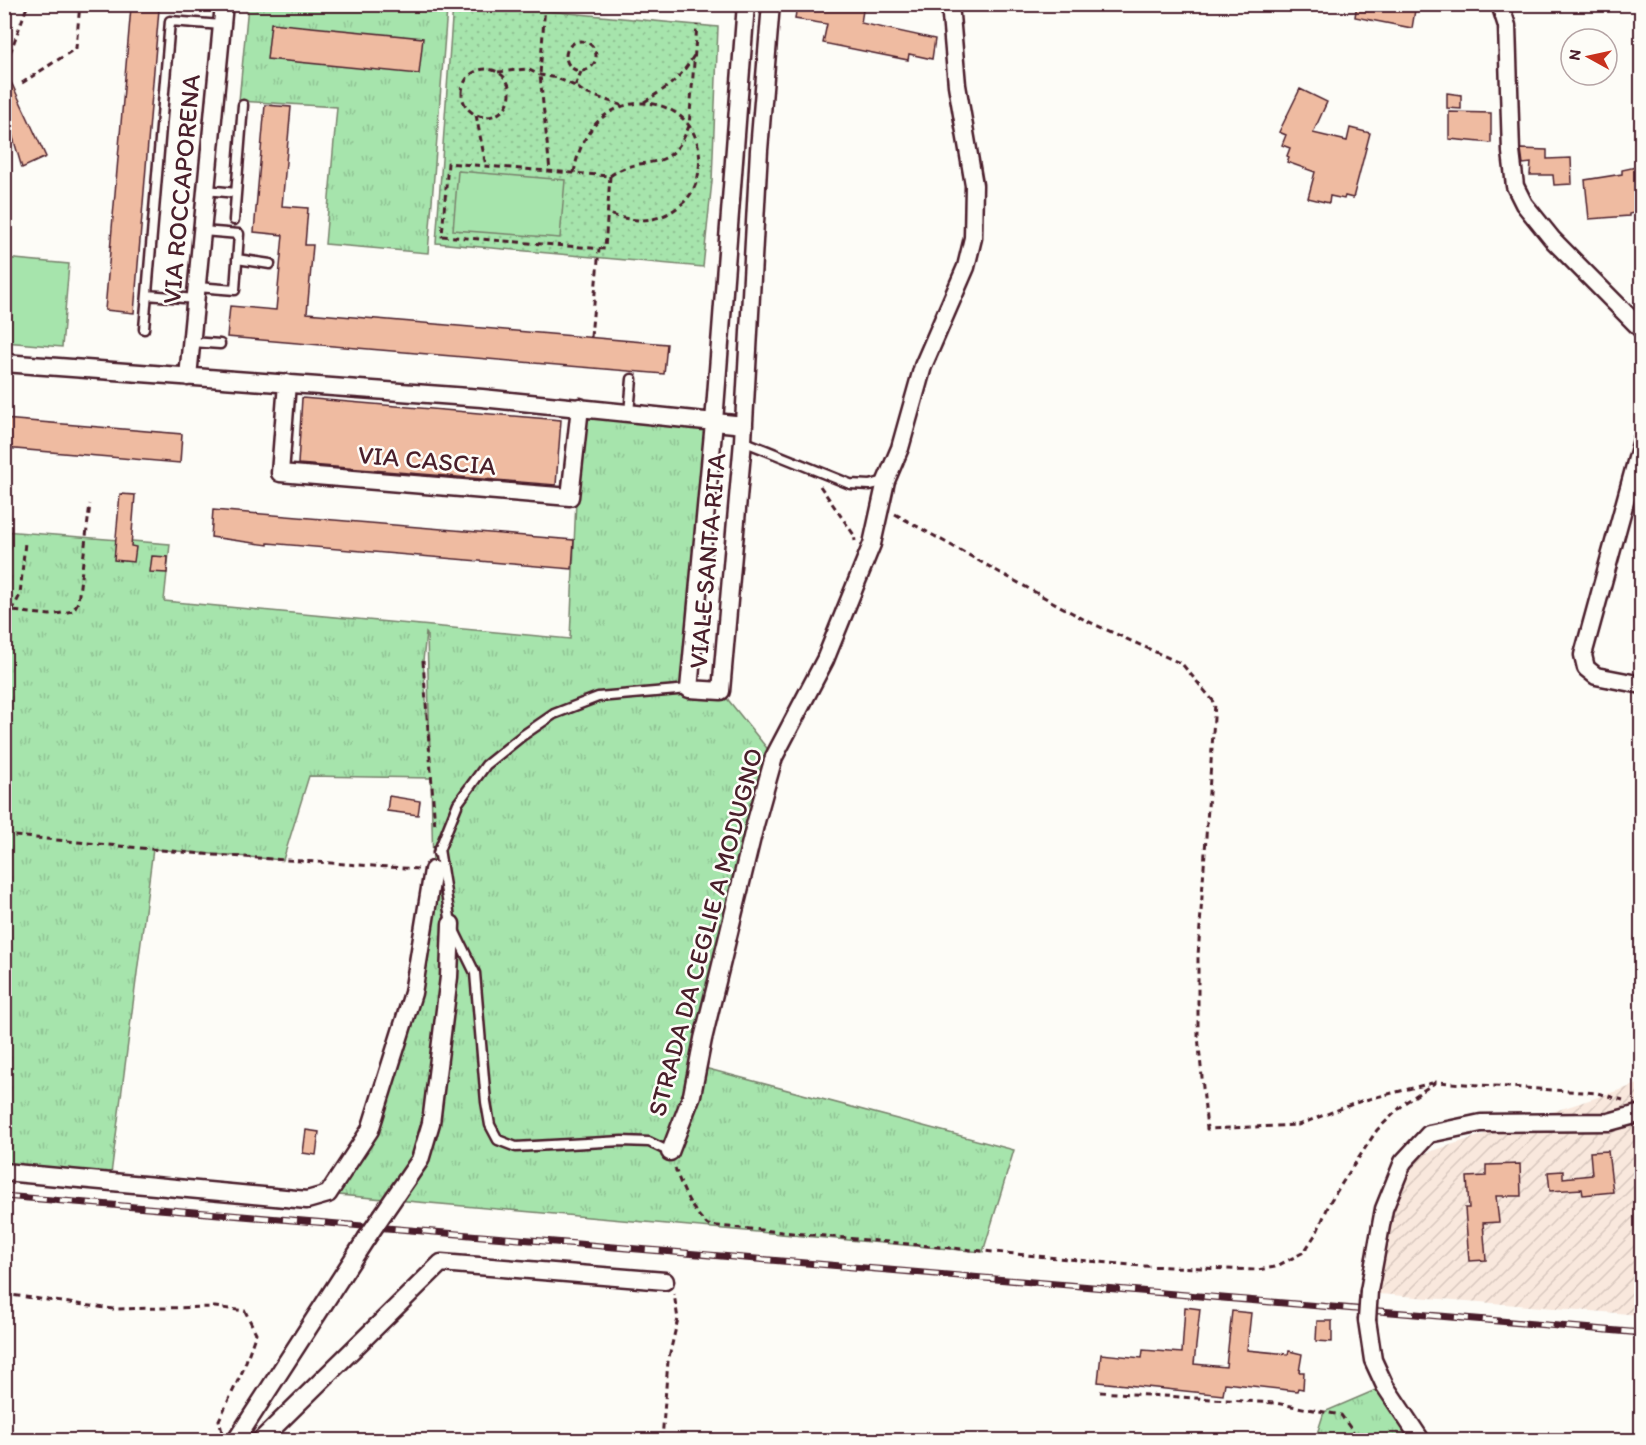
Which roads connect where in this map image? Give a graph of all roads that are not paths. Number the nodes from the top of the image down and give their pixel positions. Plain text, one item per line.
1 (224, 4) edge
2 (746, 4) edge
3 (771, 4) edge
4 (950, 4) edge
5 (1500, 4) edge
6 (222, 24) junction
7 (243, 105) dead end
8 (735, 151) junction
9 (759, 154) junction
10 (206, 190) junction
11 (236, 193) junction
12 (234, 220) dead end
13 (203, 231) junction
14 (237, 259) junction
15 (270, 264) dead end
16 (197, 293) junction
17 (147, 295) junction
18 (144, 329) dead end
19 (1641, 330) edge
20 (192, 342) junction
21 (220, 344) dead end
22 (4, 363) edge
23 (188, 377) junction
24 (632, 379) dead end
25 (287, 383) junction
26 (580, 407) junction
27 (629, 413) junction
28 (714, 422) junction
29 (744, 433) junction
30 (1641, 440) edge
31 (886, 481) junction
32 (1641, 685) edge
33 (689, 689) junction
34 (439, 849) junction
35 (433, 870) joint
36 (451, 924) junction
37 (1641, 1113) edge
38 (670, 1152) joint
39 (4, 1172) edge
40 (665, 1281) road end
41 (236, 1440) edge
42 (261, 1440) edge
43 (1421, 1440) edge

1 - 6 street, VIA ROCCAPORENA
2 - 8 street, VIALE SANTA RITA
3 - 9 street, VIALE SANTA RITA
4 - 31 street, STRADA DA CEGLIE A MODUGNO
5 - 19 street
6 - 10 street, VIA ROCCAPORENA
6 - 17 lane
7 - 11 lane
8 - 9 street
8 - 28 street, VIALE SANTA RITA
9 - 29 street, VIALE SANTA RITA
10 - 11 lane
10 - 13 street, VIA ROCCAPORENA
11 - 12 lane
13 - 14 lane
13 - 16 street, VIA ROCCAPORENA
14 - 15 lane
14 - 16 lane
16 - 17 lane
16 - 20 street, VIA ROCCAPORENA
17 - 18 lane
20 - 21 lane
20 - 23 street, VIA ROCCAPORENA
22 - 23 street
23 - 25 street
24 - 27 lane
25 - 26 street
25 - 26 street, VIA CASCIA
26 - 27 street
27 - 28 street
28 - 29 street
28 - 33 street, VIALE SANTA RITA
29 - 31 lane
29 - 33 street, VIALE SANTA RITA
30 - 32 street
31 - 38 street, STRADA DA CEGLIE A MODUGNO
33 - 34 lane
34 - 35 lane
34 - 36 lane
35 - 39 street
36 - 38 lane, STRADA DA CEGLIE A MODUGNO
36 - 41 street, bridge
37 - 43 street, bridge
40 - 42 street

